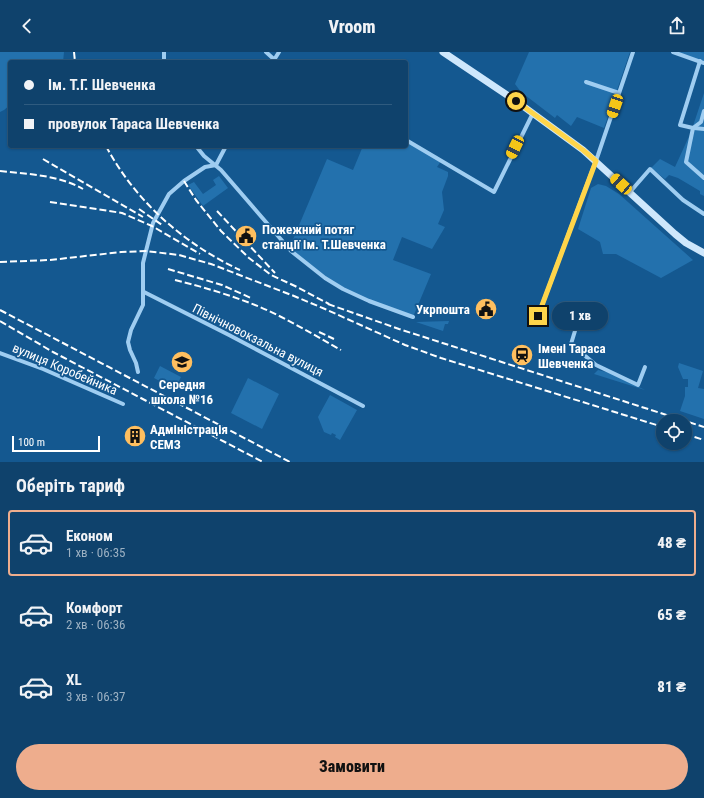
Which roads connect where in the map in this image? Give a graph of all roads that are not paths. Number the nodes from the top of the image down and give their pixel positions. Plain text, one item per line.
1 (266, 52) edge
2 (443, 52) edge
3 (633, 52) edge
4 (673, 52) edge
5 (274, 60) edge
6 (702, 62) edge
7 (586, 82) dead end
8 (619, 93) junction
9 (704, 111) edge
10 (533, 113) junction
11 (693, 128) junction
12 (704, 129) edge
13 (408, 141) edge
14 (198, 148) edge
15 (225, 148) edge
16 (596, 161) junction
17 (216, 165) junction
18 (704, 178) edge
19 (630, 192) junction
20 (704, 214) edge
21 (704, 253) edge
22 (144, 292) junction
23 (538, 316) dead end
24 (413, 317) dead end
25 (578, 321) dead end
26 (0, 353) edge
27 (645, 367) dead end
28 (138, 372) dead end
29 (123, 404) dead end
30 (363, 406) dead end

1 - 5 street
2 - 10 main road
3 - 8 street
4 - 6 street
6 - 11 street
7 - 8 street
8 - 16 street
9 - 11 street
10 - 13 street
10 - 16 main road
11 - 12 street
11 - 18 street
14 - 17 street
15 - 17 street
16 - 19 main road
16 - 23 street
17 - 22 street
17 - 24 street
19 - 20 street
19 - 21 main road
22 - 28 street
22 - 30 street, Північновокзальна вулиця
25 - 27 street
26 - 29 street, вулиця Коробейника

